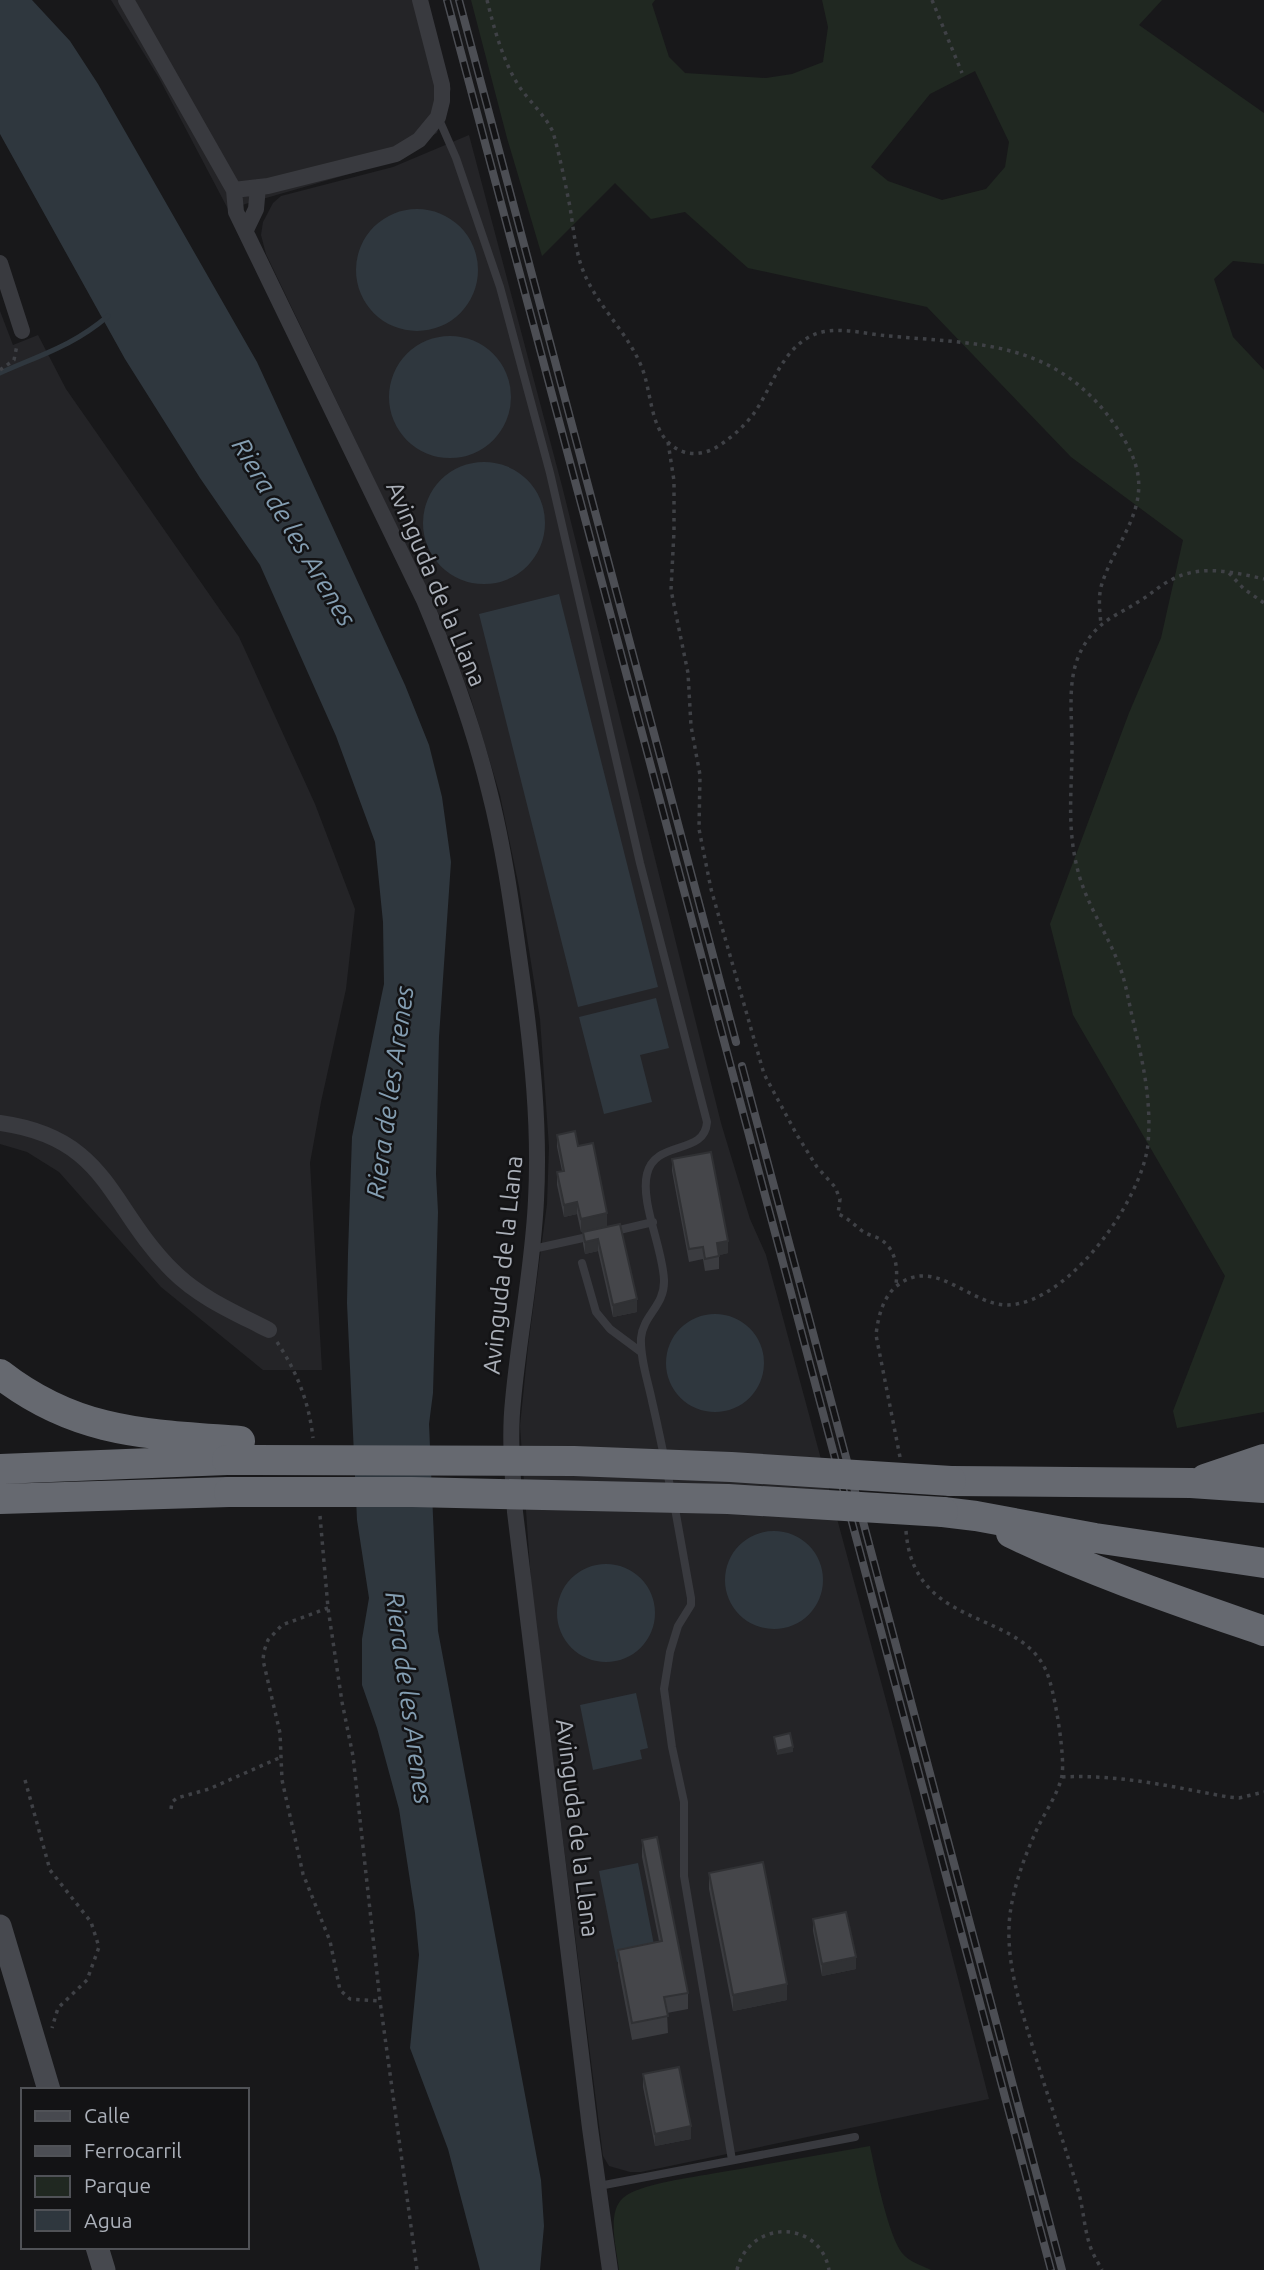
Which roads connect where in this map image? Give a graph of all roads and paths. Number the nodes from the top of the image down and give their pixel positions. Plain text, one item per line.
1 (127, 0) edge
2 (420, 0) edge
3 (487, 0) edge
4 (932, 0) edge
5 (962, 73) dead end
6 (438, 117) junction
7 (258, 187) junction
8 (234, 190) junction
9 (246, 230) junction
10 (0, 263) edge
11 (22, 331) joint
12 (0, 370) edge
13 (668, 442) junction
14 (1228, 572) junction
15 (1264, 579) edge
16 (1264, 603) edge
17 (1101, 625) junction
18 (0, 1123) edge
19 (653, 1223) junction
20 (531, 1249) junction
21 (582, 1263) dead end
22 (896, 1286) junction
23 (269, 1330) joint
24 (641, 1352) junction
25 (0, 1374) edge
26 (313, 1448) dead end
27 (233, 1450) junction
28 (1264, 1459) edge
29 (0, 1469) edge
30 (901, 1469) dead end
31 (1191, 1483) junction
32 (1264, 1488) edge
33 (93, 1495) junction
34 (0, 1499) edge
35 (319, 1512) dead end
36 (0, 1514) edge
37 (976, 1516) junction
38 (905, 1525) dead end
39 (1264, 1563) edge
40 (328, 1608) junction
41 (1264, 1631) edge
42 (279, 1758) junction
43 (1062, 1777) junction
44 (25, 1780) dead end
45 (1264, 1792) edge
46 (171, 1809) dead end
47 (0, 1926) edge
48 (380, 2001) junction
49 (51, 2032) dead end
50 (48, 2088) edge
51 (855, 2137) dead end
52 (732, 2160) junction
53 (599, 2186) junction
54 (98, 2249) edge
55 (736, 2269) edge
56 (104, 2270) edge
57 (417, 2270) edge
58 (610, 2270) edge
59 (829, 2270) edge
60 (1102, 2270) edge

1 - 8 street, Avinguda de la Llana
2 - 6 street
3 - 13 path
4 - 5 path
6 - 7 street
6 - 19 lane
7 - 8 street
7 - 9 street
8 - 9 street, Avinguda de la Llana
9 - 20 street, Avinguda de la Llana
10 - 11 street
11 - 12 path
13 - 17 path
13 - 22 path
14 - 15 path
14 - 16 path
14 - 17 path
17 - 22 path
18 - 23 street
19 - 20 lane
19 - 24 lane
20 - 53 street, Avinguda de la Llana
21 - 24 lane
22 - 30 path
23 - 26 path
24 - 52 lane
25 - 27 highway
27 - 29 highway
27 - 31 highway, bridge
28 - 31 highway
31 - 32 highway
33 - 34 highway
33 - 36 highway
33 - 37 highway, bridge
35 - 40 path
37 - 39 highway
37 - 41 highway
38 - 43 path
40 - 42 path
40 - 48 path
42 - 46 path
42 - 48 path
43 - 45 path
43 - 60 path
44 - 49 path
47 - 50 main road
48 - 57 path
51 - 52 lane
52 - 53 lane
53 - 58 street, Avinguda de la Llana
54 - 56 main road
55 - 59 path

